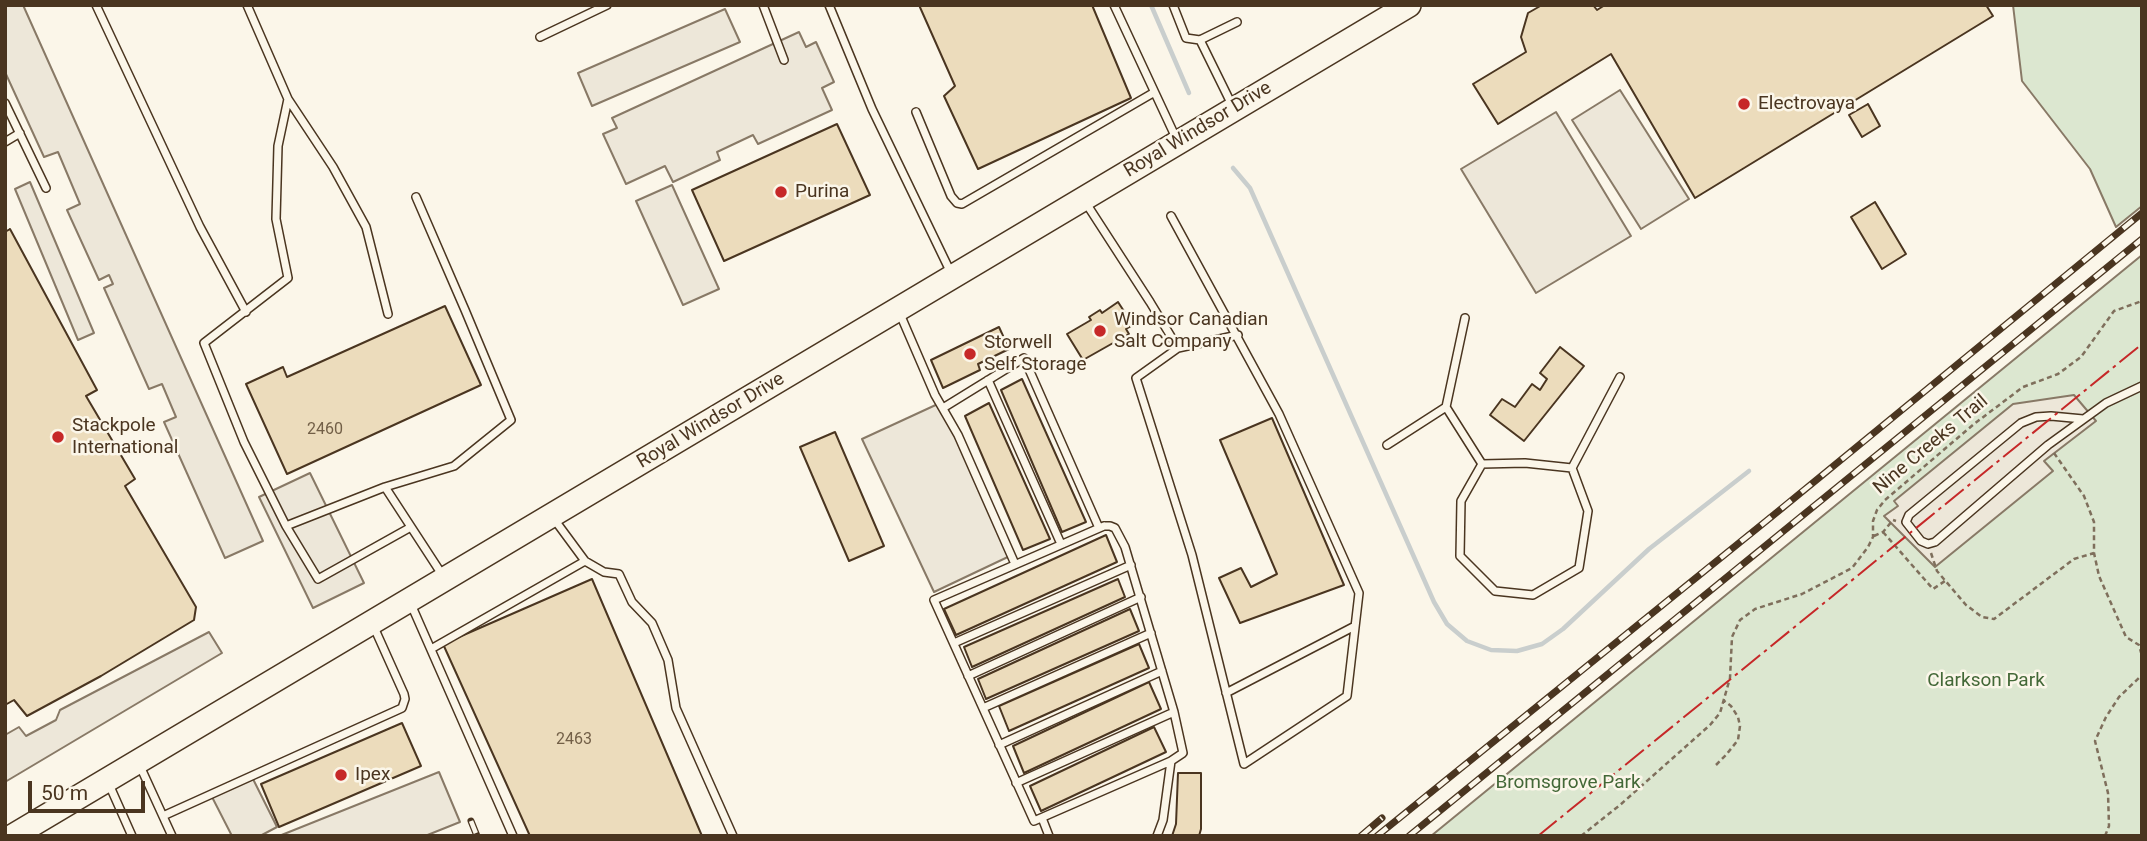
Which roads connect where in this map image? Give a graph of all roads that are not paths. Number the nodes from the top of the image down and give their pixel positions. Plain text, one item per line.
1 (96, 5) edge
2 (247, 5) edge
3 (607, 5) edge
4 (763, 5) edge
5 (828, 5) edge
6 (1114, 5) edge
7 (1173, 5) edge
8 (1409, 5) edge
9 (1237, 22) dead end
10 (540, 37) dead end
11 (1200, 40) junction
12 (784, 60) dead end
13 (1153, 93) junction
14 (288, 99) junction
15 (5, 103) edge
16 (1234, 110) junction
17 (916, 112) dead end
18 (20, 133) junction
19 (5, 142) edge
20 (1178, 142) junction
21 (46, 188) dead end
22 (416, 197) dead end
23 (1084, 199) junction
24 (1171, 216) dead end
25 (953, 277) junction
26 (898, 309) junction
27 (246, 312) junction
28 (388, 314) dead end
29 (1465, 318) dead end
30 (1237, 335) junction
31 (1178, 348) junction
32 (1620, 377) dead end
33 (988, 380) junction
34 (2142, 386) edge
35 (1446, 407) junction
36 (943, 408) junction
37 (2083, 419) junction
38 (1387, 445) dead end
39 (1482, 464) junction
40 (1573, 468) junction
41 (384, 487) junction
42 (551, 516) junction
43 (286, 526) junction
44 (411, 527) junction
45 (1099, 528) junction
46 (1061, 544) junction
47 (585, 561) junction
48 (1015, 564) junction
49 (1132, 565) junction
50 (445, 579) junction
51 (1141, 597) junction
52 (409, 601) junction
53 (372, 623) junction
54 (1355, 626) junction
55 (1151, 633) junction
56 (954, 643) junction
57 (431, 649) junction
58 (1162, 671) junction
59 (968, 676) junction
60 (1226, 693) junction
61 (983, 708) junction
62 (1174, 712) junction
63 (999, 745) junction
64 (1171, 761) junction
65 (138, 762) junction
66 (107, 780) junction
67 (1016, 783) junction
68 (163, 816) junction
69 (1042, 818) junction
70 (13, 836) edge
71 (132, 836) edge
72 (172, 836) edge
73 (513, 836) edge
74 (733, 836) edge
75 (1049, 836) edge
76 (1157, 836) edge

1 - 27 lane
2 - 14 lane
3 - 10 lane
4 - 12 lane
5 - 25 lane
6 - 13 lane
7 - 11 lane
8 - 16 main road, Royal Windsor Drive
9 - 11 lane
11 - 16 lane
13 - 17 lane
13 - 20 lane
14 - 27 lane
14 - 28 lane
15 - 18 lane
16 - 20 main road, Royal Windsor Drive
18 - 19 lane
18 - 21 lane
20 - 23 main road, Royal Windsor Drive
22 - 41 lane
23 - 25 main road, Royal Windsor Drive
23 - 31 lane
24 - 30 lane
25 - 26 main road, Royal Windsor Drive
26 - 36 lane
26 - 42 main road, Royal Windsor Drive
27 - 43 lane
29 - 35 lane
30 - 31 lane
30 - 54 lane
31 - 60 lane
32 - 40 lane
33 - 36 lane
33 - 45 lane
33 - 46 lane
34 - 37 lane
35 - 38 lane
35 - 39 lane
36 - 48 lane
37 - 37 lane
39 - 40 lane
39 - 40 lane
41 - 43 lane
41 - 44 lane
42 - 47 lane
42 - 50 main road, Royal Windsor Drive
43 - 44 lane
44 - 50 lane
45 - 46 lane
45 - 49 lane
46 - 48 lane
47 - 57 lane
47 - 74 lane
48 - 56 lane
49 - 51 lane
49 - 56 lane
50 - 52 main road, Royal Windsor Drive
51 - 55 lane
51 - 59 lane
52 - 53 main road, Royal Windsor Drive
52 - 57 lane
53 - 65 main road, Royal Windsor Drive
53 - 68 lane
54 - 60 lane
54 - 60 lane
55 - 58 lane
55 - 61 lane
56 - 59 lane
57 - 73 lane
58 - 62 lane
58 - 63 lane
59 - 61 lane
61 - 63 lane
62 - 64 lane
62 - 67 lane
63 - 67 lane
64 - 69 lane
64 - 76 lane
65 - 66 main road, Royal Windsor Drive
65 - 68 lane
66 - 70 main road, Royal Windsor Drive
66 - 71 lane
67 - 69 lane
68 - 72 lane
69 - 75 lane

